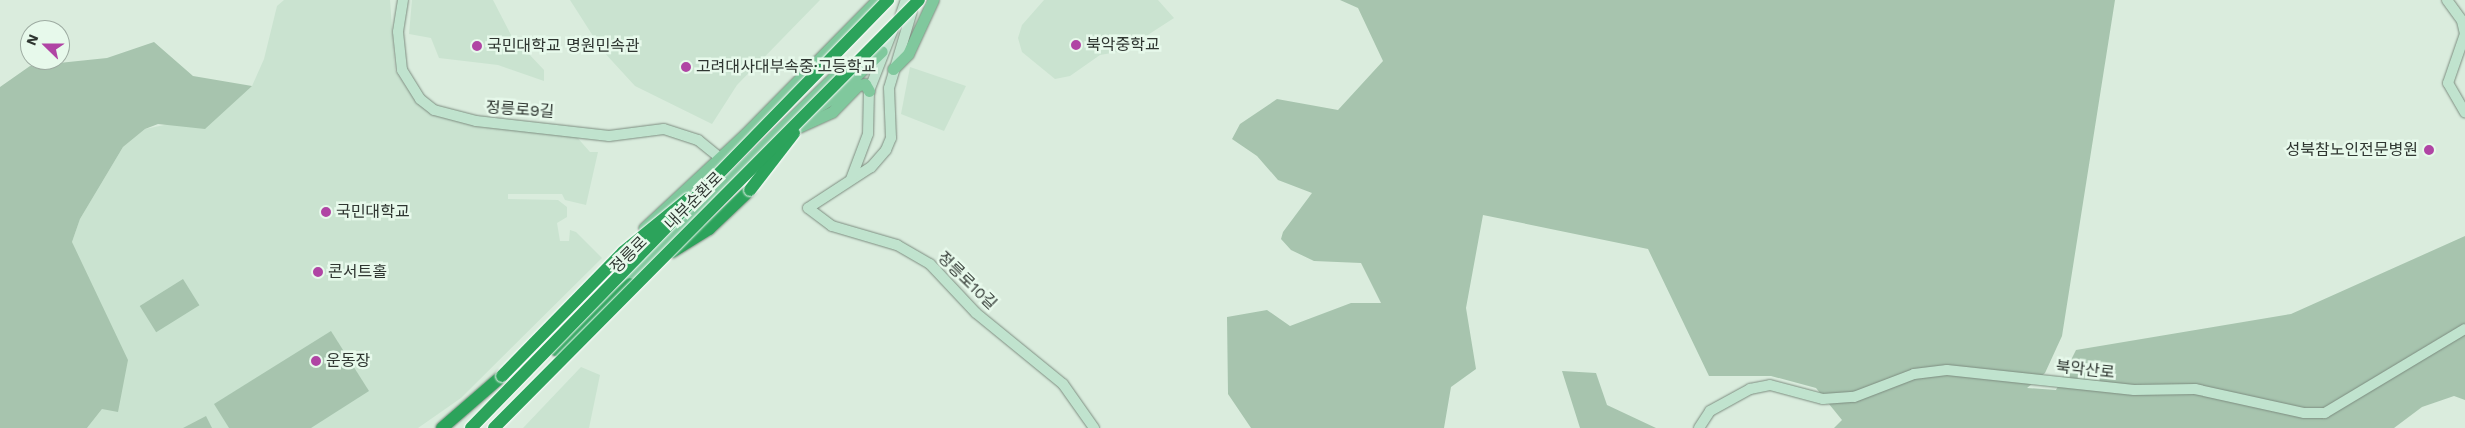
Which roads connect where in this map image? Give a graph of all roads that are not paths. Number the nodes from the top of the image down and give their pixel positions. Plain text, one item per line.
1 (403, 0) edge
2 (917, 0) edge
3 (924, 0) edge
4 (933, 0) edge
5 (2447, 0) edge
6 (883, 2) edge
7 (905, 9) edge
8 (882, 51) junction
9 (893, 69) junction
10 (854, 88) junction
11 (869, 90) junction
12 (811, 107) junction
13 (2465, 113) edge
14 (767, 142) junction
15 (753, 154) junction
16 (724, 162) junction
17 (859, 162) junction
18 (869, 168) junction
19 (714, 175) junction
20 (850, 180) junction
21 (599, 270) junction
22 (569, 300) junction
23 (2465, 329) edge
24 (534, 350) junction
25 (556, 350) junction
26 (443, 428) edge
27 (472, 428) edge
28 (494, 428) edge
29 (1094, 428) edge
30 (1699, 428) edge

1 - 16 street, 정릉로9길
2 - 7 highway, 내부순환로, bridge
2 - 9 street, 정릉로10길
3 - 7 highway, bridge
4 - 9 main road
5 - 13 street
6 - 16 highway, 내부순환로, bridge
7 - 8 street, 정릉로10길
7 - 12 highway, 내부순환로, bridge
7 - 14 main road, 정릉로
8 - 10 main road
8 - 11 street, 정릉로10길
8 - 14 main road
9 - 18 street, 정릉로10길
10 - 11 main road
10 - 14 main road
11 - 17 street, 정릉로10길
12 - 25 highway, bridge
12 - 28 highway, 내부순환로, bridge
14 - 15 main road, 정릉로
15 - 19 street
15 - 25 main road, 정릉로
16 - 19 street
16 - 21 main road, 정릉로
16 - 26 highway, bridge
16 - 27 highway, 내부순환로, bridge
17 - 18 street
17 - 20 street, 정릉로10길
18 - 20 street, 정릉로10길
19 - 25 street
20 - 29 street, 정릉로10길
21 - 22 main road, 정릉로
21 - 24 main road, 정릉로
22 - 24 main road, 정릉로
22 - 26 main road, 정릉로
23 - 30 street, 북악산로
24 - 26 main road, 정릉로
25 - 27 main road, 정릉로

